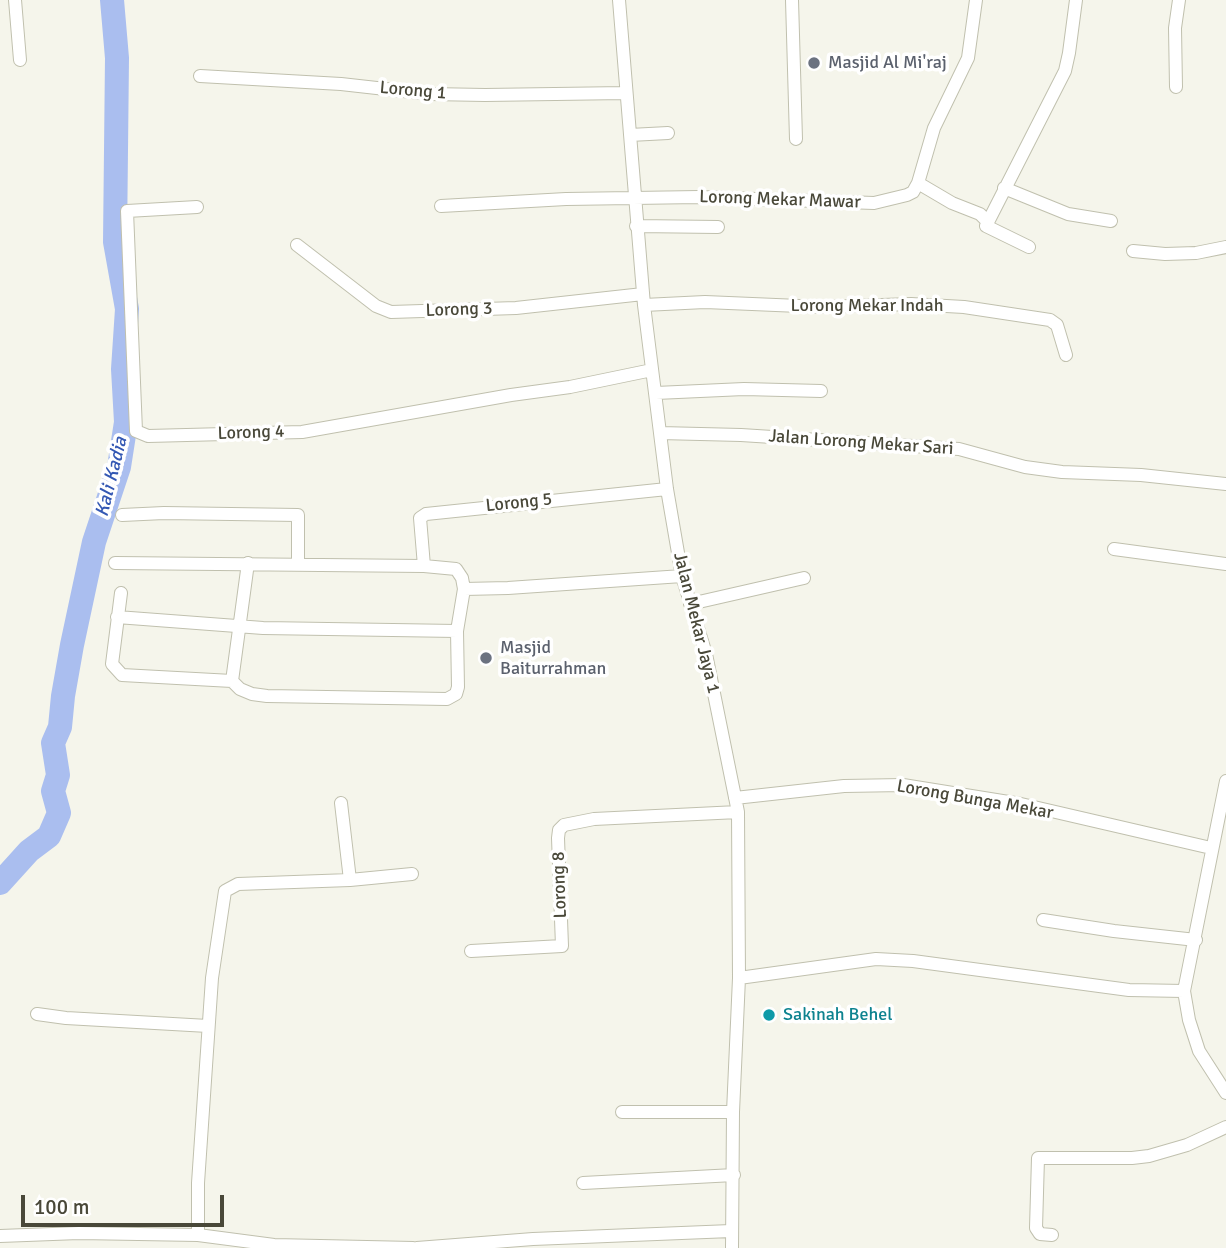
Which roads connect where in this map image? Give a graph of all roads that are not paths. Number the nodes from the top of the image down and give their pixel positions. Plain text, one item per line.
1 (15, 0) edge
2 (619, 0) edge
3 (792, 0) edge
4 (976, 0) edge
5 (1076, 0) edge
6 (1179, 0) edge
7 (20, 60) dead end
8 (201, 76) dead end
9 (1176, 87) dead end
10 (625, 93) junction
11 (668, 133) dead end
12 (630, 135) junction
13 (796, 139) dead end
14 (918, 183) junction
15 (1004, 188) junction
16 (635, 197) junction
17 (441, 206) dead end
18 (197, 207) dead end
19 (1111, 220) dead end
20 (988, 222) junction
21 (636, 226) junction
22 (718, 227) dead end
23 (297, 245) dead end
24 (1029, 247) dead end
25 (1226, 247) edge
26 (1133, 251) dead end
27 (644, 300) junction
28 (1066, 355) dead end
29 (652, 370) junction
30 (821, 391) dead end
31 (656, 393) junction
32 (660, 433) junction
33 (1226, 484) edge
34 (667, 489) junction
35 (122, 515) dead end
36 (1114, 549) dead end
37 (115, 563) dead end
38 (248, 564) junction
39 (298, 564) junction
40 (1226, 564) edge
41 (424, 566) junction
42 (682, 576) junction
43 (804, 578) dead end
44 (464, 589) junction
45 (121, 593) dead end
46 (690, 604) junction
47 (117, 617) junction
48 (241, 626) junction
49 (457, 631) junction
50 (232, 681) junction
51 (1226, 781) edge
52 (736, 798) junction
53 (341, 803) dead end
54 (738, 812) junction
55 (1212, 848) junction
56 (412, 874) dead end
57 (350, 880) junction
58 (1043, 920) dead end
59 (1196, 940) junction
60 (471, 951) dead end
61 (739, 978) junction
62 (1184, 991) junction
63 (37, 1014) dead end
64 (208, 1026) junction
65 (1226, 1093) edge
66 (622, 1112) dead end
67 (733, 1112) junction
68 (1226, 1126) edge
69 (734, 1175) junction
70 (583, 1183) dead end
71 (731, 1231) junction
72 (198, 1235) junction
73 (1052, 1235) dead end
74 (0, 1236) edge
75 (343, 1247) edge
76 (415, 1248) edge
77 (732, 1248) edge

1 - 7 street
2 - 10 street, Jalan Mekar Jaya 1
3 - 13 street
4 - 14 street
5 - 15 street
6 - 9 street
8 - 10 street, Lorong 1
10 - 12 street, Jalan Mekar Jaya 1
11 - 12 street
12 - 16 street, Jalan Mekar Jaya 1
14 - 16 street, Lorong Mekar Mawar
14 - 20 street
15 - 19 street
15 - 20 street
16 - 17 street, Lorong Mekar Mawar
16 - 21 street, Jalan Mekar Jaya 1
18 - 29 street, Lorong 4
20 - 24 street
21 - 22 street
21 - 27 street, Jalan Mekar Jaya 1
23 - 27 street, Lorong 3
25 - 26 street
27 - 28 street, Lorong Mekar Indah
27 - 29 street, Jalan Mekar Jaya 1
29 - 31 street, Jalan Mekar Jaya 1
30 - 31 street
31 - 32 street, Jalan Mekar Jaya 1
32 - 33 street, Jalan Lorong Mekar Sari
32 - 34 street, Jalan Mekar Jaya 1
34 - 41 street, Lorong 5
34 - 42 street, Jalan Mekar Jaya 1
35 - 39 street
36 - 40 street
37 - 38 street
38 - 39 street
38 - 48 street
39 - 41 street
41 - 44 street
42 - 44 street
42 - 46 street, Jalan Mekar Jaya 1
43 - 46 street
44 - 49 street
45 - 47 street
46 - 52 street, Jalan Mekar Jaya 1
47 - 48 street
47 - 50 street
48 - 49 street
48 - 50 street
49 - 50 street
51 - 55 street
52 - 54 street, Jalan Mekar Jaya 1
52 - 55 street, Lorong Bunga Mekar
53 - 57 street
54 - 60 street, Lorong 8
54 - 61 street, Jalan Mekar Jaya 1
55 - 59 street
56 - 57 street
57 - 64 street
58 - 59 street
59 - 62 street
61 - 62 street
61 - 67 street, Jalan Mekar Jaya 1
62 - 65 street
63 - 64 street
64 - 72 street
66 - 67 street
67 - 69 street, Jalan Mekar Jaya 1
68 - 73 street
69 - 70 street
69 - 71 street, Jalan Mekar Jaya 1
71 - 76 street
71 - 77 street, Jalan Mekar Jaya 1
72 - 74 street
72 - 75 street
75 - 76 street

